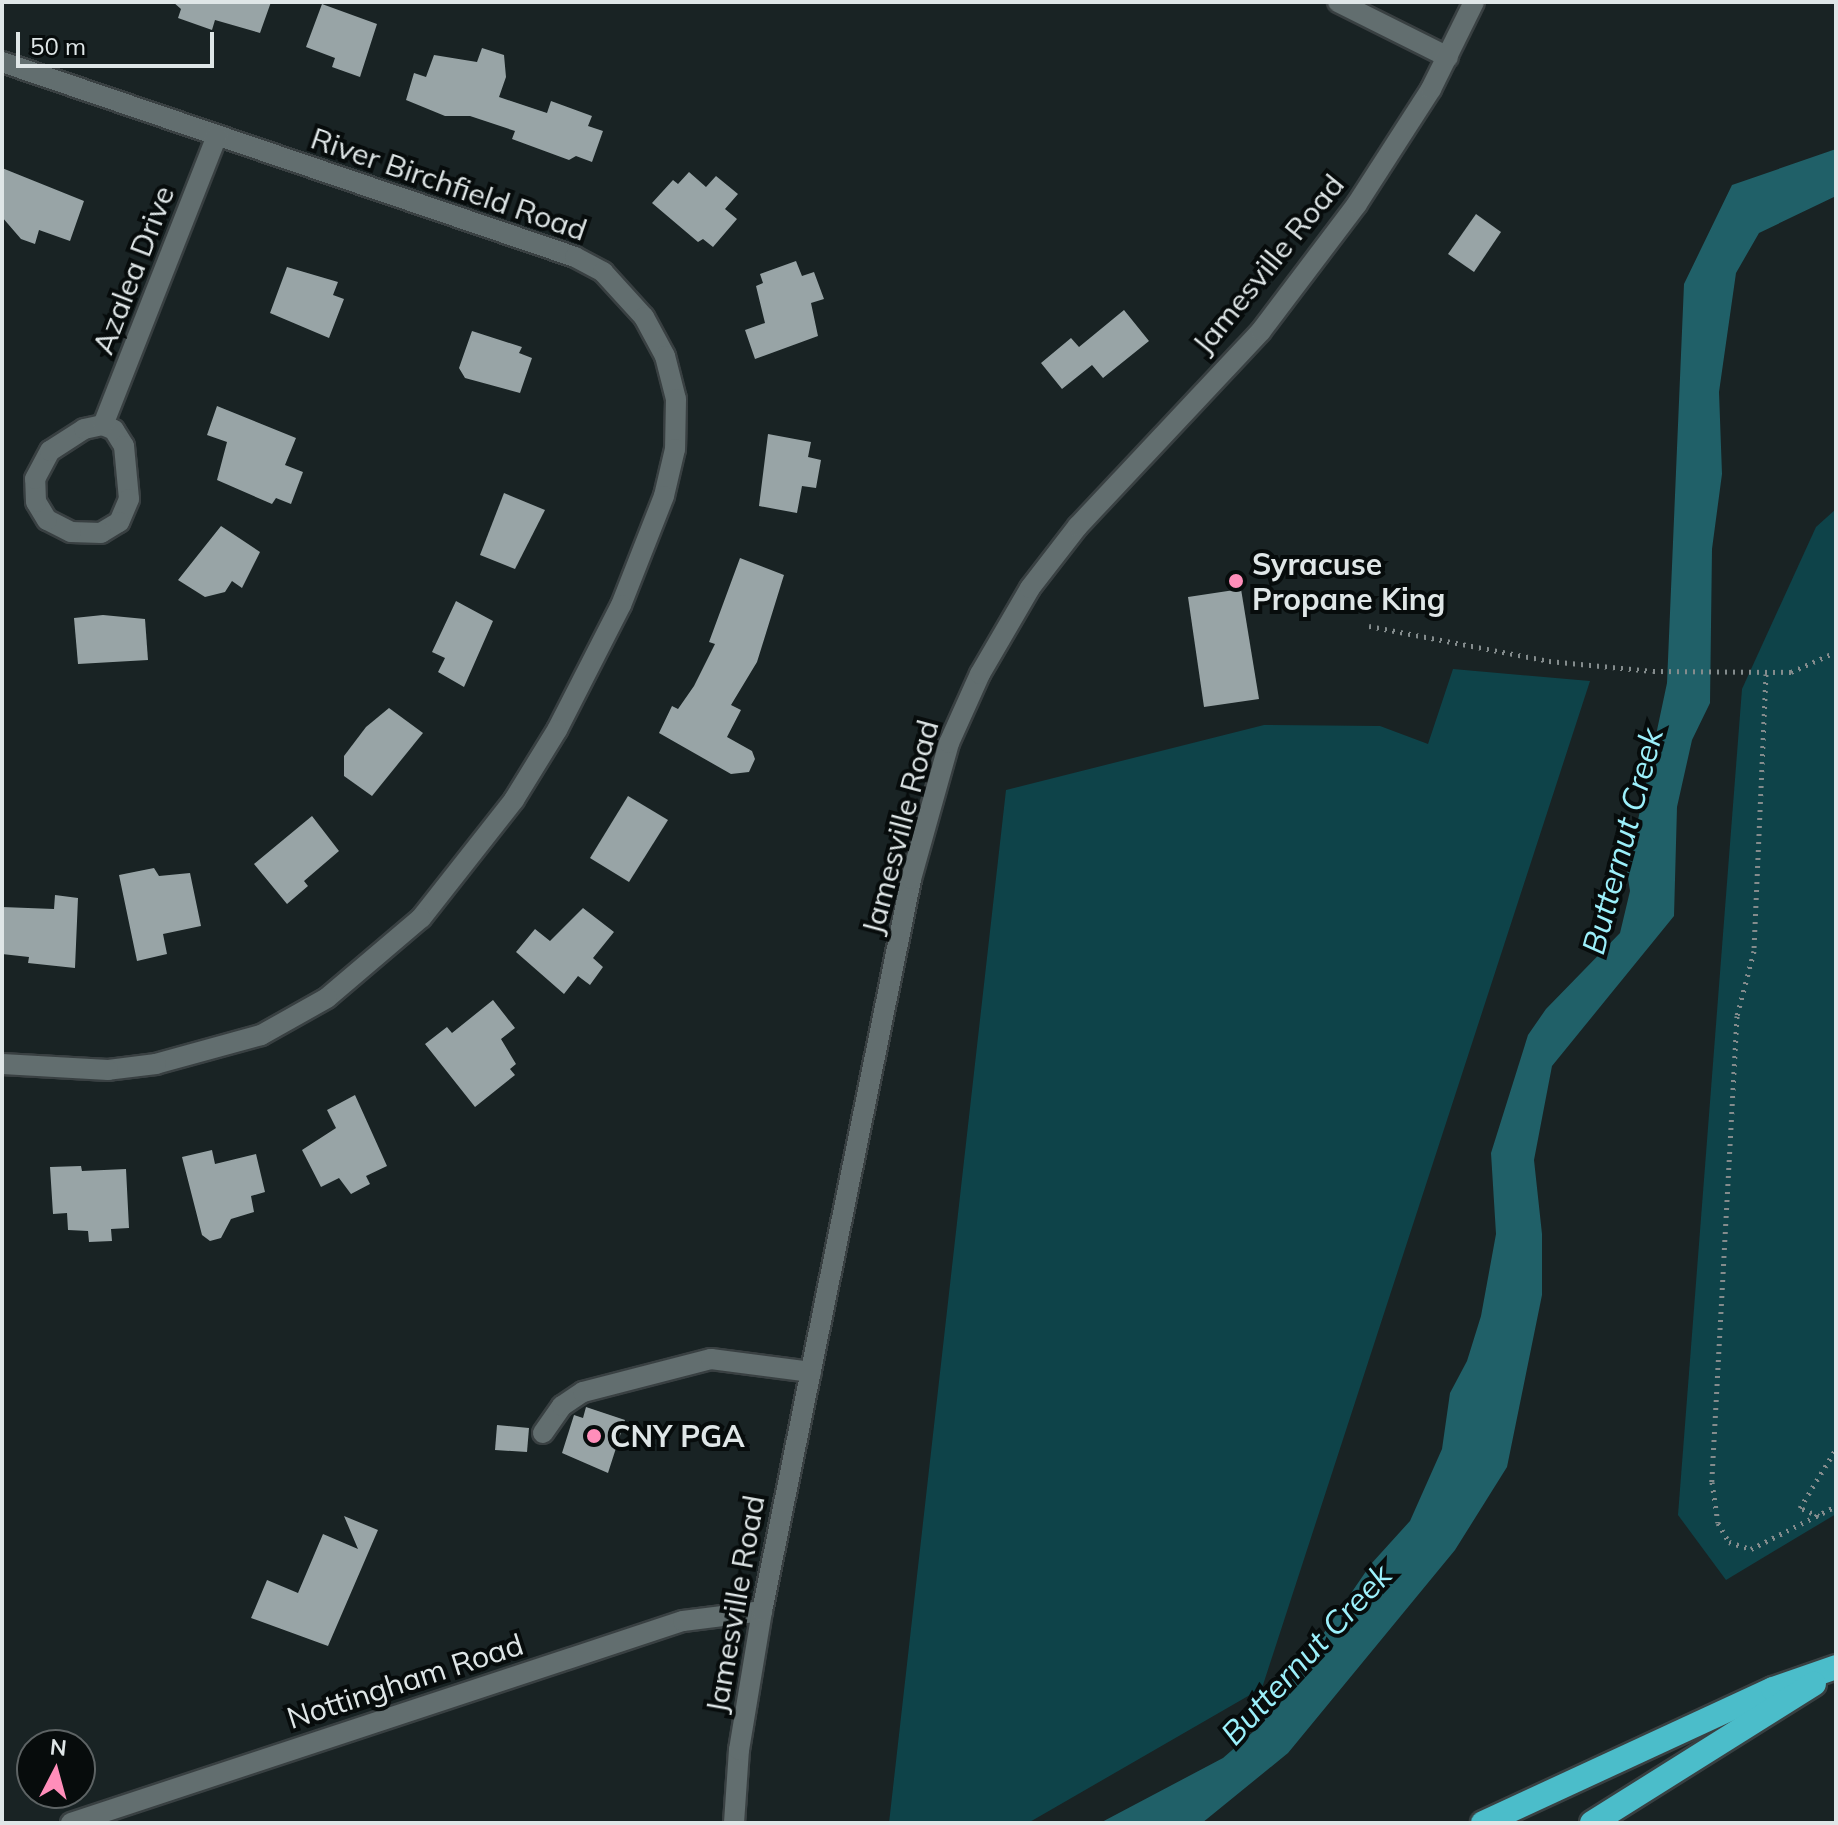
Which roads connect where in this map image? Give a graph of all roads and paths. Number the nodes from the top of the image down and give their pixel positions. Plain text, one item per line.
1 (1338, 2) edge
2 (1474, 2) edge
3 (1448, 57) junction
4 (2, 62) edge
5 (217, 136) junction
6 (103, 425) junction
7 (1369, 626) dead end
8 (1836, 652) edge
9 (1766, 674) junction
10 (2, 1064) edge
11 (811, 1372) junction
12 (543, 1433) dead end
13 (1836, 1449) edge
14 (1836, 1506) edge
15 (1821, 1517) junction
16 (762, 1611) junction
17 (1836, 1669) edge
18 (71, 1823) edge
19 (734, 1823) edge
20 (1483, 1823) edge
21 (1592, 1823) edge

1 - 3 street
2 - 3 street, Jamesville Road
3 - 11 street, Jamesville Road
4 - 5 street, River Birchfield Road
5 - 6 street, Azalea Drive
5 - 10 street, River Birchfield Road
6 - 6 street
7 - 9 path
8 - 9 path
9 - 15 path
11 - 12 street
11 - 16 street, Jamesville Road
13 - 15 path
14 - 15 path
16 - 18 street, Nottingham Road
16 - 19 street, Jamesville Road
17 - 20 highway
17 - 21 highway

